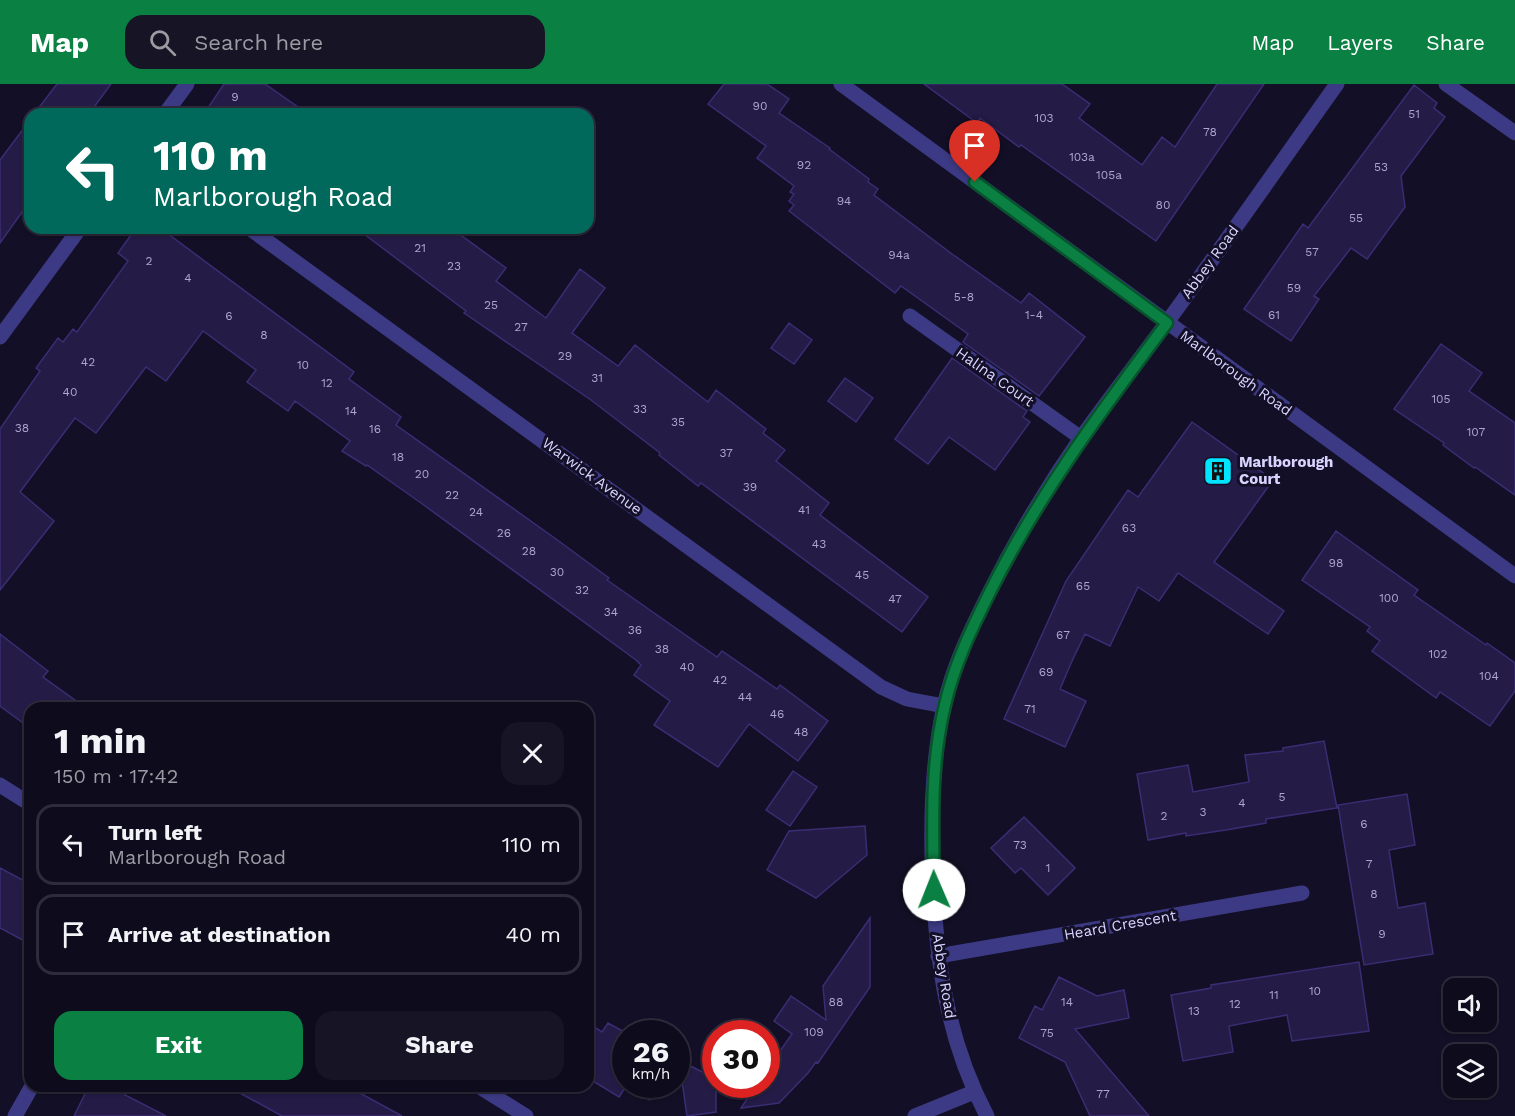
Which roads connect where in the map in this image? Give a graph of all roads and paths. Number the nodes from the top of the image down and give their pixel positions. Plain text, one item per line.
1 (187, 84) edge
2 (841, 84) edge
3 (1337, 84) edge
4 (1446, 84) edge
5 (169, 108) edge
6 (1515, 133) edge
7 (76, 234) edge
8 (257, 234) edge
9 (910, 316) dead end
10 (1167, 323) junction
11 (0, 337) edge
12 (1081, 438) junction
13 (1515, 576) edge
14 (944, 706) junction
15 (0, 785) edge
16 (24, 800) edge
17 (1302, 893) dead end
18 (938, 956) junction
19 (29, 1092) edge
20 (488, 1092) edge
21 (974, 1092) junction
22 (15, 1116) edge
23 (526, 1116) edge
24 (915, 1116) edge
25 (987, 1116) edge

1 - 5 street
2 - 10 street, Marlborough Road
3 - 10 street, Abbey Road
4 - 6 street
7 - 11 street
8 - 14 street, Warwick Avenue
9 - 12 street, Halina Court
10 - 12 street, Abbey Road
10 - 13 street, Marlborough Road
12 - 14 street, Abbey Road
14 - 18 street, Abbey Road
15 - 16 street
17 - 18 street, Heard Crescent
18 - 21 street, Abbey Road
19 - 22 street
20 - 23 street
21 - 24 street
21 - 25 street, Abbey Road

